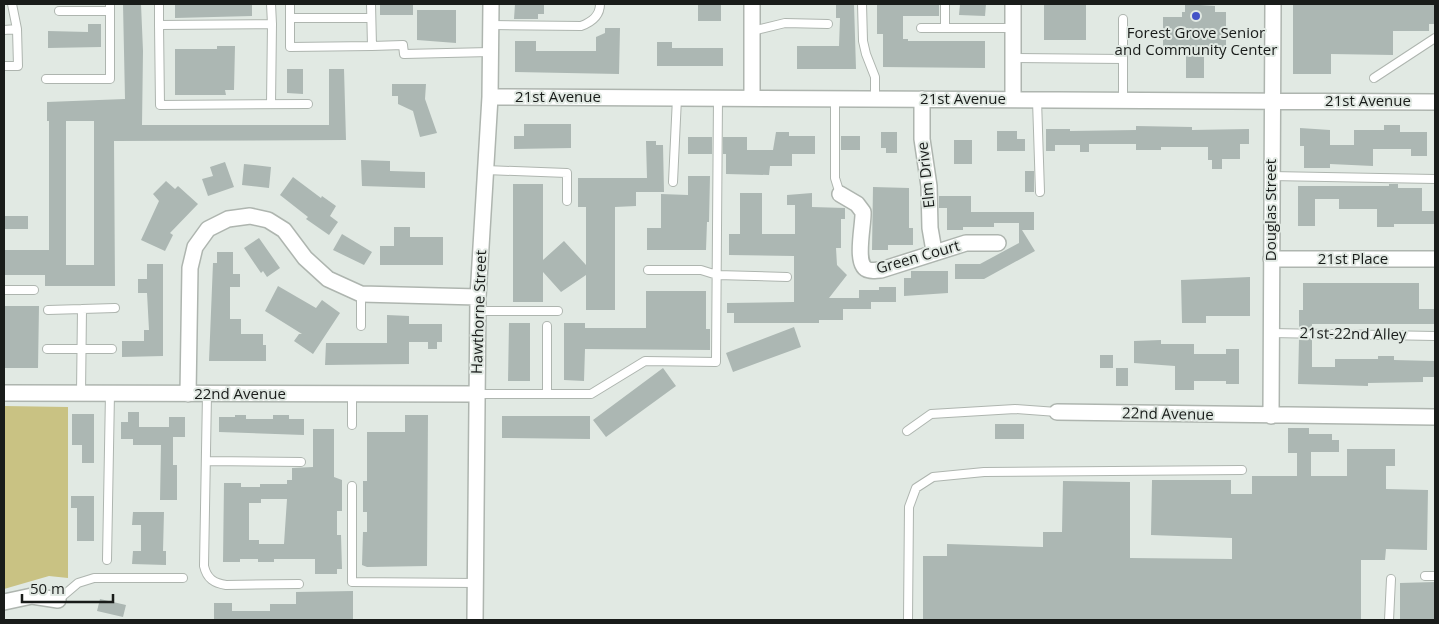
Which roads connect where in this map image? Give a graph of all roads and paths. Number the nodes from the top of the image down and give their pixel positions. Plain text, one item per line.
1 (12, 4) edge
2 (159, 4) edge
3 (272, 4) edge
4 (290, 4) edge
5 (371, 4) edge
6 (491, 4) edge
7 (600, 4) edge
8 (752, 4) edge
9 (862, 4) edge
10 (945, 4) edge
11 (1013, 4) edge
12 (1273, 4) edge
13 (110, 8) edge
14 (59, 11) dead end
15 (290, 18) junction
16 (371, 18) junction
17 (1123, 19) dead end
18 (272, 24) junction
19 (828, 24) dead end
20 (160, 25) junction
21 (491, 25) junction
22 (921, 28) dead end
23 (945, 28) junction
24 (1013, 28) junction
25 (17, 29) junction
26 (4, 30) edge
27 (752, 31) junction
28 (1435, 38) edge
29 (372, 46) junction
30 (490, 52) junction
31 (1013, 58) junction
32 (1123, 59) junction
33 (4, 66) edge
34 (1374, 78) dead end
35 (46, 79) dead end
36 (490, 97) junction
37 (677, 98) junction
38 (718, 98) junction
39 (752, 98) junction
40 (835, 98) junction
41 (875, 99) junction
42 (922, 99) junction
43 (1012, 100) junction
44 (1037, 100) junction
45 (1122, 100) junction
46 (1272, 101) junction
47 (1435, 102) edge
48 (271, 104) junction
49 (308, 104) dead end
50 (486, 170) junction
51 (1271, 176) junction
52 (1435, 179) edge
53 (673, 182) dead end
54 (1040, 192) dead end
55 (840, 194) joint
56 (566, 200) dead end
57 (998, 243) dead end
58 (934, 251) junction
59 (1271, 259) junction
60 (1435, 259) edge
61 (648, 270) dead end
62 (717, 275) junction
63 (787, 277) dead end
64 (4, 290) edge
65 (34, 290) dead end
66 (361, 294) junction
67 (478, 304) junction
68 (114, 308) dead end
69 (82, 309) junction
70 (48, 310) dead end
71 (558, 311) dead end
72 (361, 326) dead end
73 (547, 326) dead end
74 (1271, 333) junction
75 (1435, 336) edge
76 (47, 349) dead end
77 (112, 349) dead end
78 (81, 350) junction
79 (4, 393) edge
80 (81, 393) junction
81 (110, 393) junction
82 (188, 394) junction
83 (207, 394) junction
84 (352, 394) junction
85 (477, 394) junction
86 (547, 394) junction
87 (1057, 412) joint
88 (1271, 416) junction
89 (1435, 418) edge
90 (352, 425) dead end
91 (907, 431) dead end
92 (206, 461) junction
93 (301, 462) dead end
94 (1242, 470) dead end
95 (352, 486) dead end
96 (107, 560) dead end
97 (1424, 576) dead end
98 (1435, 576) edge
99 (183, 578) dead end
100 (1391, 579) dead end
101 (476, 583) junction
102 (299, 584) dead end
103 (58, 600) joint
104 (4, 602) edge
105 (476, 620) edge
106 (908, 620) edge
107 (1389, 620) edge

1 - 25 lane
2 - 20 lane
3 - 18 lane
4 - 15 lane
5 - 16 lane
6 - 21 street, Hawthorne Street
7 - 21 lane
8 - 27 street
9 - 41 lane
10 - 23 lane
11 - 24 street
12 - 46 street, Douglas Street
13 - 14 lane
13 - 35 lane
15 - 16 lane
15 - 29 lane
16 - 29 lane
17 - 32 lane
18 - 20 lane
18 - 48 lane
19 - 27 lane
20 - 48 lane
21 - 30 street, Hawthorne Street
22 - 23 lane
23 - 24 lane
24 - 31 street
25 - 26 lane
25 - 33 lane
27 - 39 street
28 - 34 lane
29 - 30 lane
30 - 36 street, Hawthorne Street
31 - 32 lane
31 - 43 street
32 - 45 lane
36 - 37 street, 21st Avenue
36 - 50 street, Hawthorne Street
37 - 38 street, 21st Avenue
37 - 53 lane
38 - 39 street, 21st Avenue
38 - 62 lane
39 - 40 street, 21st Avenue
40 - 41 street, 21st Avenue
40 - 55 lane
41 - 42 street, 21st Avenue
42 - 43 street, 21st Avenue
42 - 58 street, Elm Drive
43 - 44 street, 21st Avenue
44 - 45 street, 21st Avenue
44 - 54 lane
45 - 46 street, 21st Avenue
46 - 47 street, 21st Avenue
46 - 51 street, Douglas Street
48 - 49 lane
50 - 56 lane
50 - 67 street, Hawthorne Street
51 - 52 lane
51 - 59 street, Douglas Street
55 - 58 street, Green Court
57 - 58 street, Green Court
59 - 60 street, 21st Place
59 - 74 street, Douglas Street
61 - 62 lane
62 - 63 lane
62 - 86 lane
64 - 65 lane
66 - 67 street
66 - 72 lane
66 - 82 street
67 - 71 lane
67 - 85 street, Hawthorne Street
68 - 69 lane
69 - 70 lane
69 - 78 lane
73 - 86 lane
74 - 75 lane, 21st-22nd Alley
74 - 88 street, Douglas Street
76 - 78 lane
77 - 78 lane
78 - 80 lane
79 - 80 street, 22nd Avenue
80 - 81 street, 22nd Avenue
81 - 82 street, 22nd Avenue
81 - 96 lane
82 - 83 street, 22nd Avenue
83 - 84 street, 22nd Avenue
83 - 92 lane
84 - 85 street, 22nd Avenue
84 - 90 lane
85 - 86 lane
85 - 101 street, Hawthorne Street
87 - 88 street, 22nd Avenue
87 - 91 lane, 22nd Avenue
88 - 89 street, 22nd Avenue
92 - 93 lane
92 - 102 lane
94 - 106 lane
95 - 101 lane
97 - 98 lane
99 - 103 lane
100 - 107 lane
101 - 105 street, Hawthorne Street
103 - 104 street

